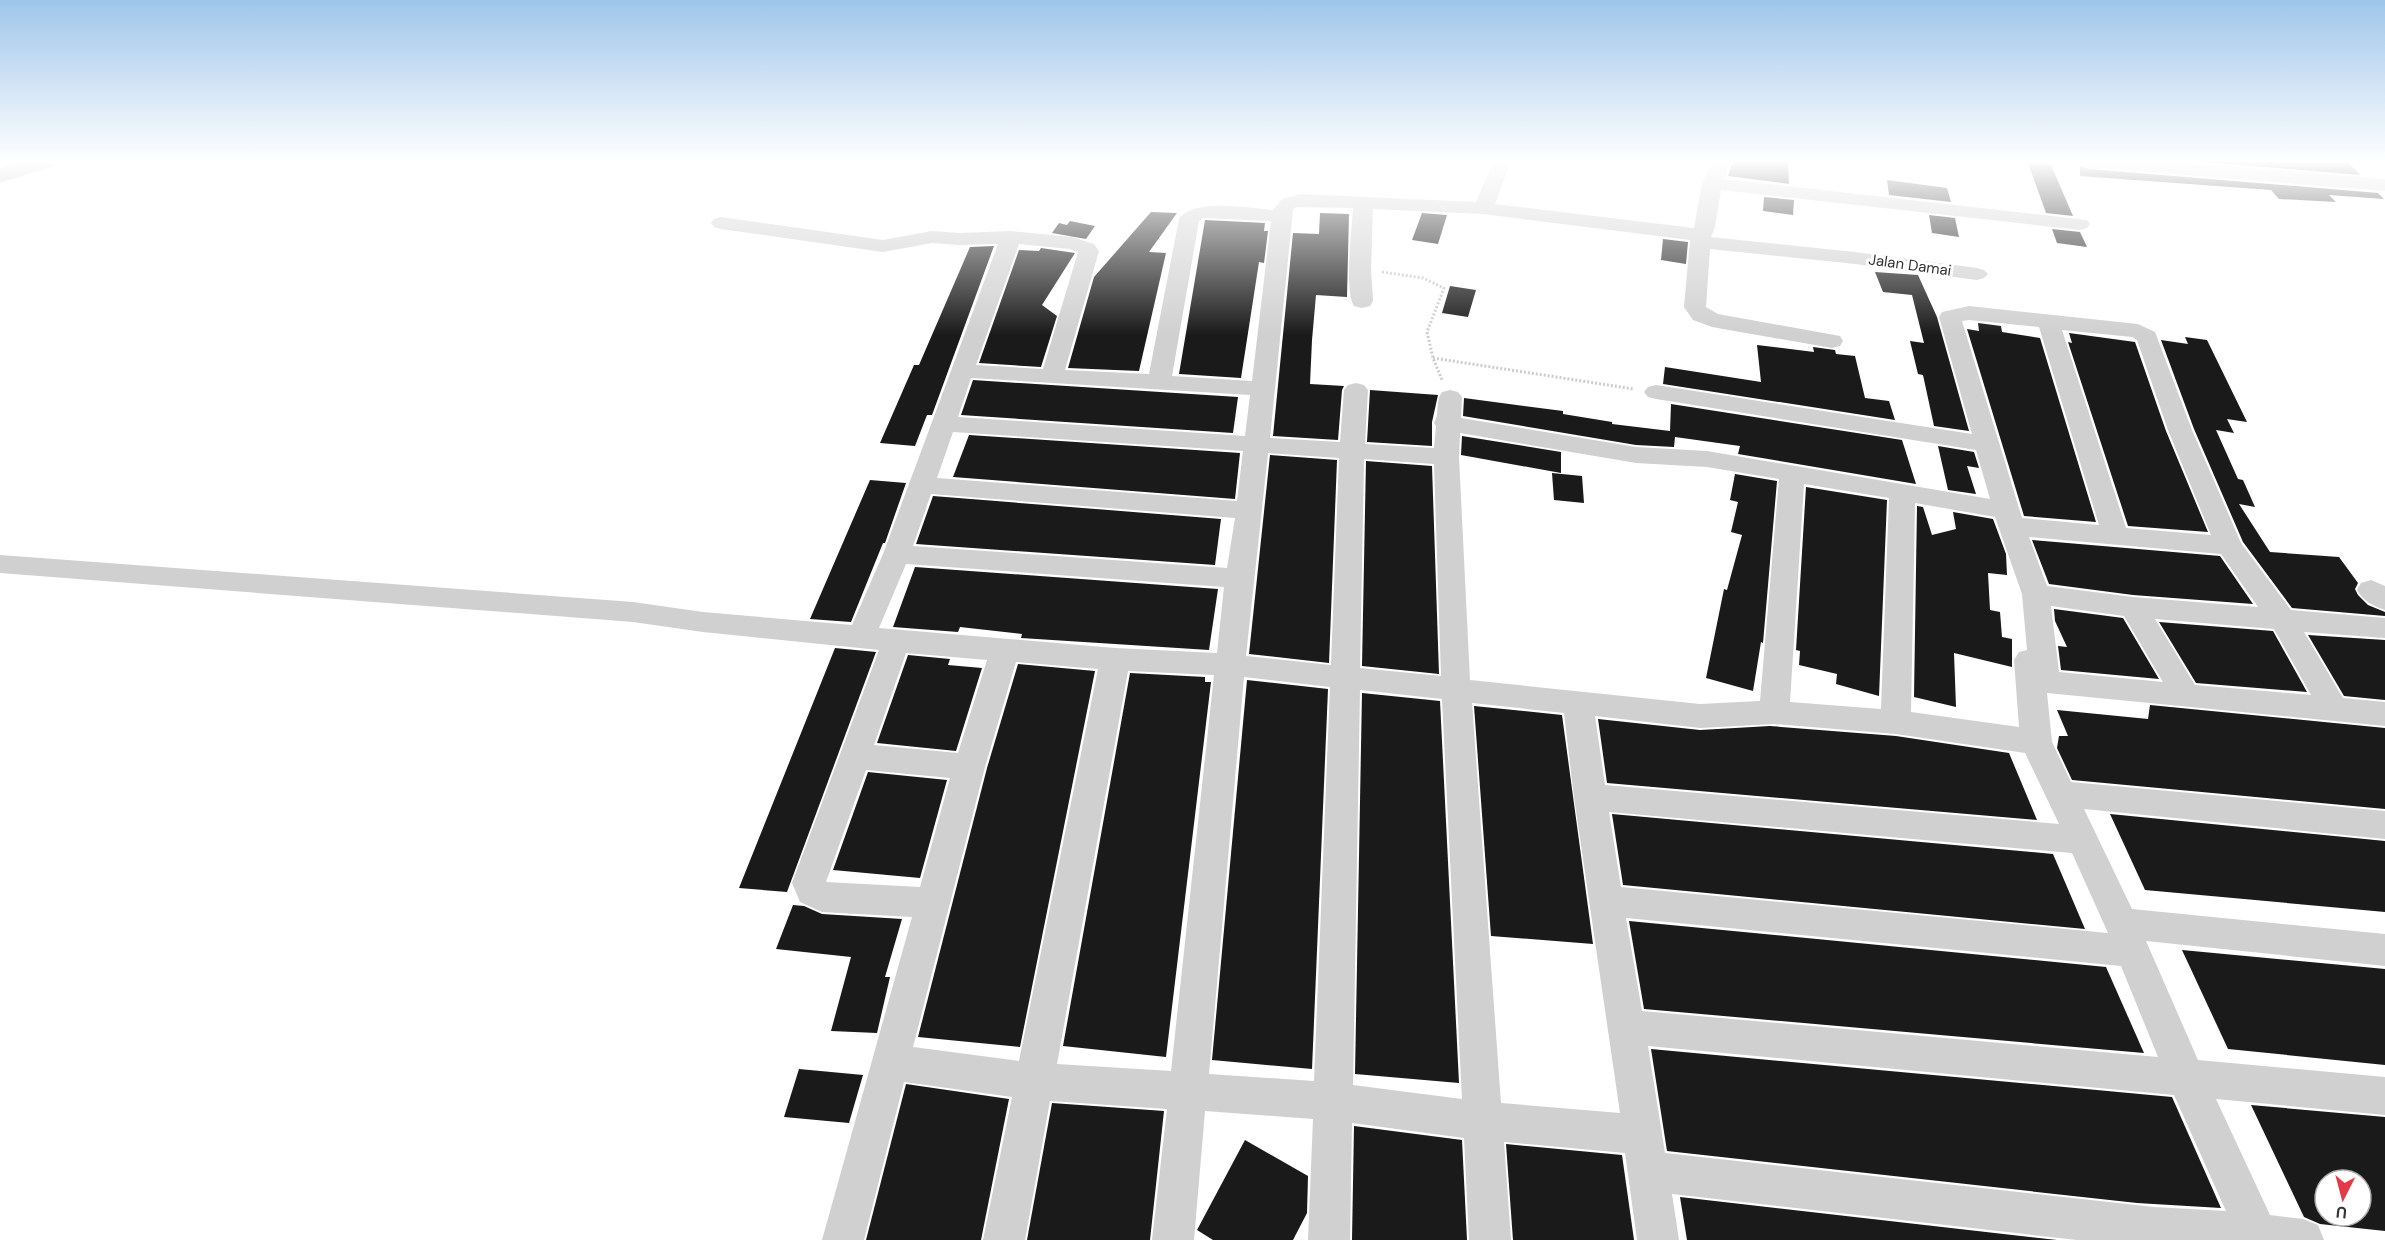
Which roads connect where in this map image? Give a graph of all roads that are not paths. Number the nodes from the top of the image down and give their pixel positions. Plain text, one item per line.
1 (1189, 219) edge
2 (1281, 219) edge
3 (1362, 219) edge
4 (1562, 219) edge
5 (1706, 219) edge
6 (2044, 219) edge
7 (722, 224) dead end
8 (2080, 224) dead end
9 (1011, 237) junction
10 (1701, 238) junction
11 (1977, 274) dead end
12 (1362, 301) dead end
13 (2049, 323) junction
14 (1832, 341) dead end
15 (962, 371) junction
16 (1052, 376) junction
17 (1159, 381) junction
18 (1263, 389) junction
19 (1356, 390) dead end
20 (1656, 392) road end
21 (944, 424) junction
22 (1987, 444) junction
23 (1256, 446) junction
24 (1352, 451) junction
25 (1446, 457) junction
26 (1792, 473) junction
27 (922, 485) junction
28 (1902, 494) junction
29 (1249, 511) junction
30 (2008, 518) junction
31 (2115, 534) junction
32 (2229, 546) junction
33 (897, 554) junction
34 (0, 564) edge
35 (1239, 578) junction
36 (2030, 600) junction
37 (2133, 607) junction
38 (2283, 622) junction
39 (2385, 628) edge
40 (861, 636) junction
41 (896, 642) junction
42 (1005, 649) junction
43 (1115, 659) junction
44 (1232, 665) junction
45 (1347, 676) junction
46 (2038, 680) junction
47 (1456, 689) junction
48 (2187, 697) junction
49 (1578, 702) junction
50 (2334, 710) junction
51 (1774, 712) junction
52 (2385, 714) edge
53 (1896, 722) junction
54 (2036, 742) junction
55 (854, 756) junction
56 (969, 766) junction
57 (2061, 794) junction
58 (1590, 797) junction
59 (2385, 825) edge
60 (2082, 840) junction
61 (1606, 901) junction
62 (934, 903) junction
63 (2126, 937) junction
64 (2385, 950) edge
65 (1626, 1027) junction
66 (891, 1062) junction
67 (2186, 1078) junction
68 (1034, 1082) junction
69 (1188, 1091) junction
70 (2385, 1096) edge
71 (1333, 1101) junction
72 (1482, 1121) junction
73 (1646, 1153) junction
74 (2156, 1234) edge
75 (2257, 1234) junction
76 (843, 1240) edge
77 (1004, 1240) edge
78 (1173, 1240) edge
79 (1329, 1240) edge
80 (1490, 1240) edge
81 (1658, 1240) edge
82 (2303, 1240) edge

1 - 17 street
2 - 18 street
3 - 12 street
4 - 10 street, Jalan Damai
5 - 10 street
6 - 8 street
7 - 9 street
9 - 15 street
9 - 16 street
10 - 11 street, Jalan Damai
10 - 14 street
13 - 22 street
13 - 31 street
13 - 32 street
15 - 16 street
15 - 21 street
16 - 17 street
17 - 18 street
18 - 23 street
19 - 24 street
20 - 22 street
21 - 23 street
21 - 27 street
22 - 30 street
23 - 24 street
23 - 29 street
24 - 25 street
24 - 45 street
25 - 26 street
25 - 47 street
26 - 28 street
26 - 51 street
27 - 29 street
27 - 33 street
28 - 30 street
28 - 53 street
29 - 35 street
30 - 31 street
30 - 36 street
31 - 32 street
32 - 38 street
33 - 35 street
33 - 40 street
34 - 40 street
35 - 44 street
36 - 37 street
36 - 46 street
37 - 38 street
37 - 48 street
38 - 39 street
38 - 50 street
40 - 41 street
41 - 42 street
41 - 55 street
42 - 43 street
42 - 56 street
43 - 44 street
43 - 68 street
44 - 45 street
44 - 69 street
45 - 47 street
45 - 71 street
46 - 48 street
46 - 54 street
47 - 49 street
47 - 72 street
48 - 50 street
49 - 51 street
49 - 58 street
50 - 52 street
51 - 53 street
53 - 54 street
54 - 57 street
55 - 56 street
55 - 62 street
56 - 62 street
57 - 59 street
57 - 60 street
58 - 60 street
58 - 61 street
60 - 63 street
61 - 63 street
61 - 65 street
62 - 66 street
63 - 64 street
63 - 67 street
65 - 67 street
65 - 73 street
66 - 68 street
66 - 76 street
67 - 70 street
67 - 75 street
68 - 69 street
68 - 77 street
69 - 71 street
69 - 78 street
71 - 72 street
71 - 79 street
72 - 73 street
72 - 80 street
73 - 74 street
73 - 81 street
74 - 75 street
75 - 82 street

